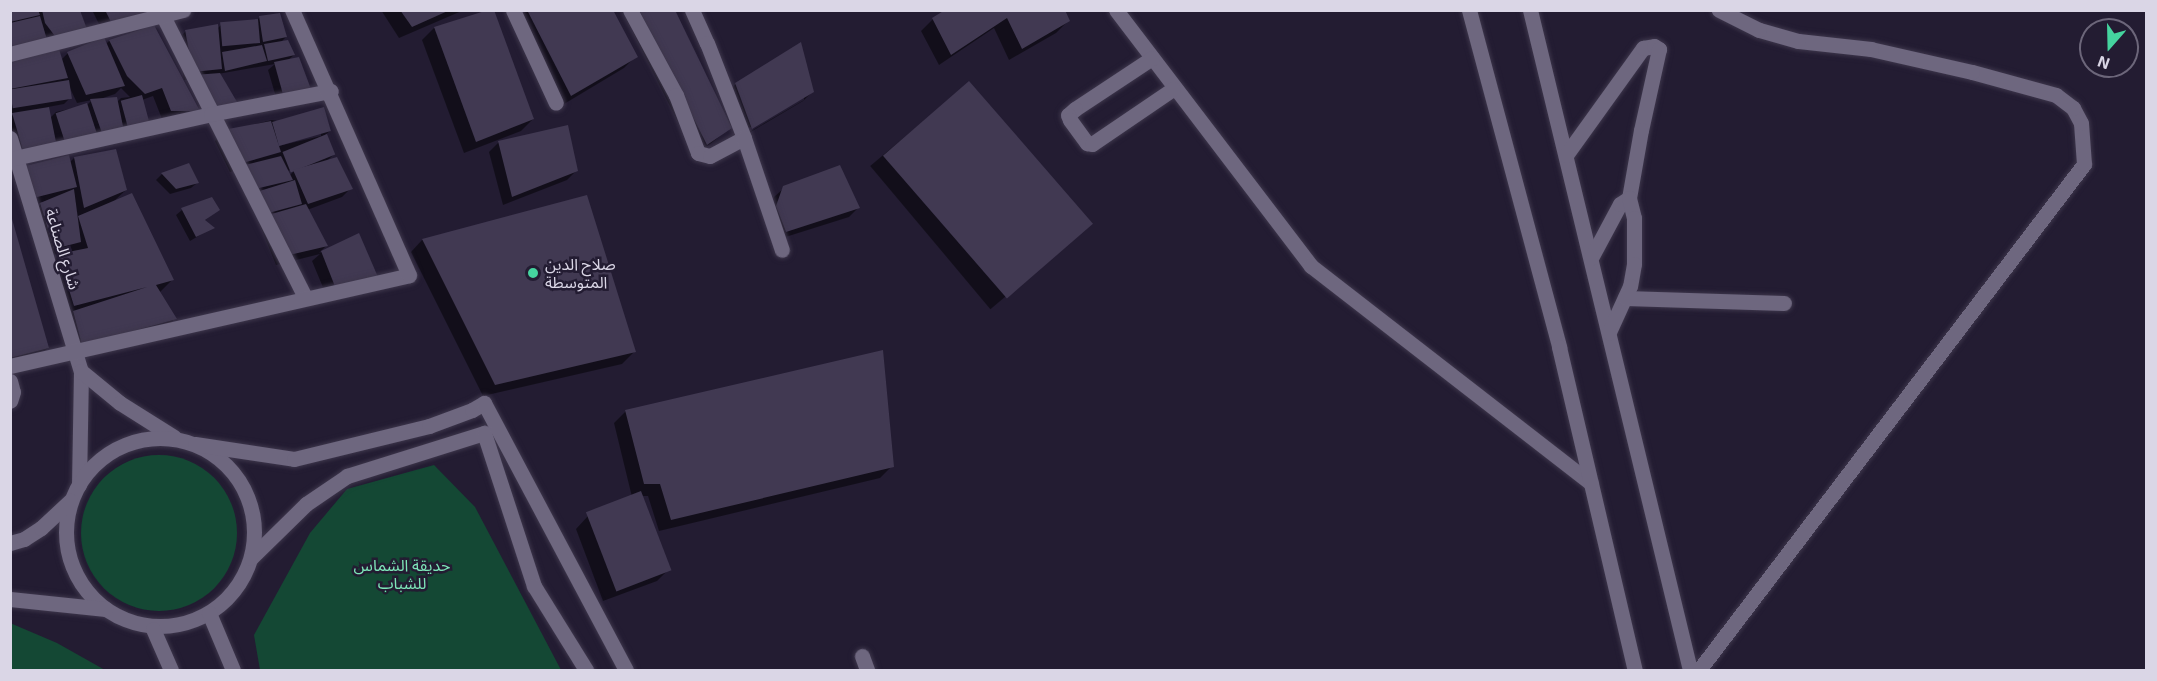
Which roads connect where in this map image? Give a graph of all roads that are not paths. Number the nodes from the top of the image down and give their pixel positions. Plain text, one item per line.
1 (183, 10) edge
2 (292, 10) edge
3 (513, 10) edge
4 (630, 10) edge
5 (692, 10) edge
6 (1116, 10) edge
7 (1469, 10) edge
8 (1530, 10) edge
9 (1719, 10) edge
10 (161, 13) edge
11 (10, 54) edge
12 (1152, 58) junction
13 (1173, 89) junction
14 (330, 91) junction
15 (556, 103) dead end
16 (211, 114) junction
17 (10, 138) edge
18 (744, 138) junction
19 (1566, 155) junction
20 (13, 158) edge
21 (1629, 198) junction
22 (782, 250) dead end
23 (1591, 258) junction
24 (305, 297) junction
25 (1625, 298) junction
26 (1784, 303) dead end
27 (1609, 332) junction
28 (75, 351) junction
29 (10, 366) edge
30 (81, 370) junction
31 (10, 381) edge
32 (10, 401) edge
33 (179, 439) junction
34 (195, 444) junction
35 (1591, 483) junction
36 (79, 486) junction
37 (70, 501) junction
38 (10, 543) edge
39 (251, 558) junction
40 (10, 599) edge
41 (105, 609) junction
42 (209, 613) junction
43 (153, 629) junction
44 (171, 670) edge
45 (233, 670) edge
46 (586, 670) edge
47 (626, 670) edge
48 (1635, 670) edge
49 (1690, 670) edge
50 (1699, 670) edge

1 - 10 street
2 - 14 street
3 - 15 street
4 - 18 street
5 - 18 street
6 - 12 street
7 - 35 street
8 - 19 street
9 - 50 street
10 - 11 street
10 - 16 street
12 - 13 street
12 - 13 street
13 - 35 street
14 - 16 street
14 - 24 street
16 - 20 street
16 - 24 street
17 - 20 street, شارع الصناعة
18 - 22 street
19 - 21 street
19 - 23 street
20 - 28 street, شارع الصناعة
21 - 23 street
21 - 25 street
23 - 27 street
24 - 28 street
25 - 26 street
25 - 27 street
27 - 49 street
28 - 29 street
28 - 30 street, شارع الصناعة
30 - 33 street
30 - 36 street, شارع الصناعة
31 - 32 street
33 - 34 street
33 - 36 street
34 - 39 street
34 - 47 street
35 - 48 street
36 - 37 street
37 - 38 street
37 - 41 street
39 - 42 street
39 - 46 street
40 - 41 street
41 - 43 street
42 - 43 street
42 - 45 street
43 - 44 street

